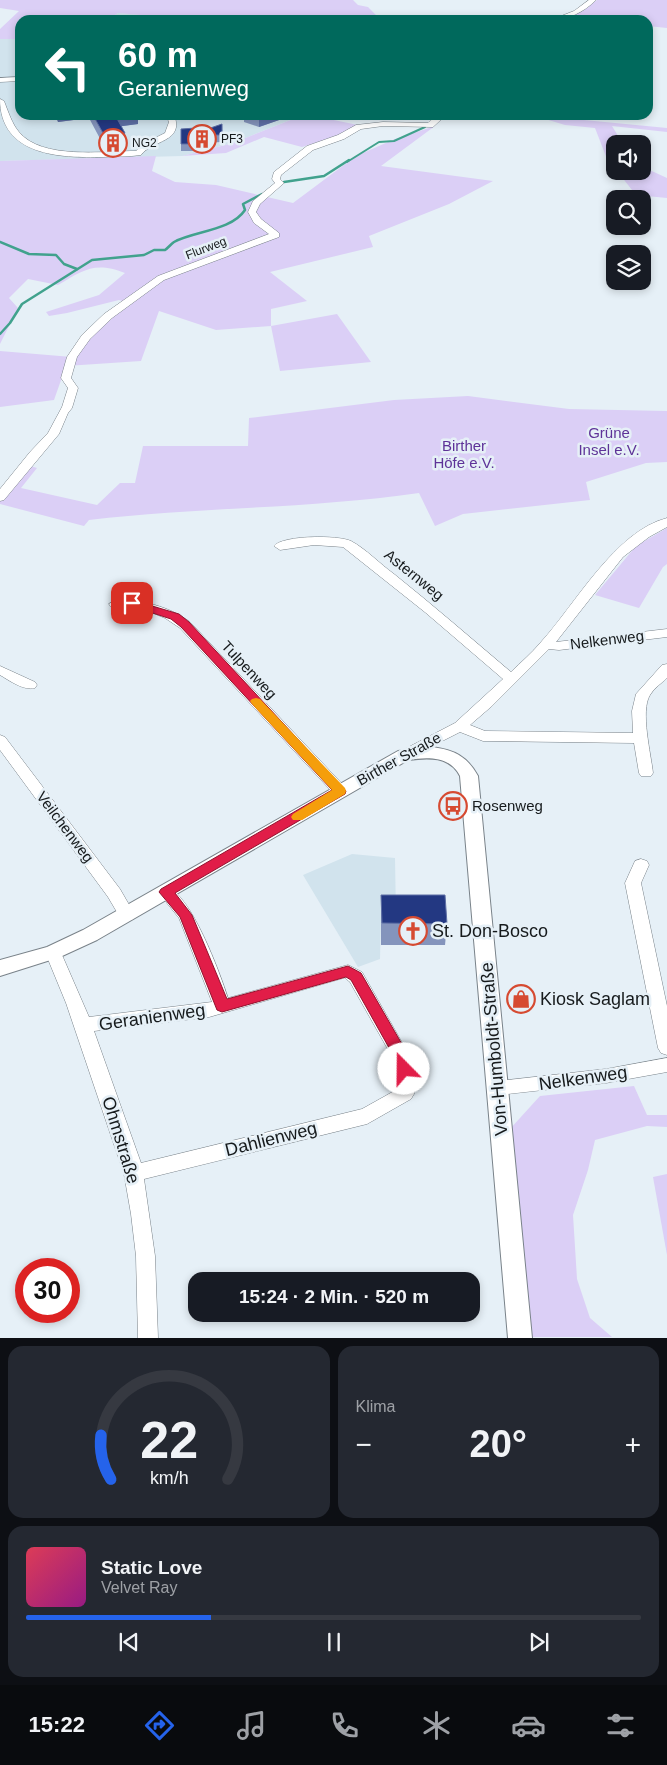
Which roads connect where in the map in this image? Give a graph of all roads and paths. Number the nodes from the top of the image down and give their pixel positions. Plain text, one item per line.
1 (593, 0) edge
2 (568, 15) edge
3 (0, 80) edge
4 (15, 80) edge
5 (0, 101) edge
6 (172, 120) edge
7 (437, 120) edge
8 (0, 497) edge
9 (667, 522) edge
10 (280, 546) dead end
11 (116, 604) dead end
12 (667, 635) edge
13 (546, 645) junction
14 (667, 646) edge
15 (667, 668) edge
16 (0, 670) edge
17 (510, 678) junction
18 (30, 685) dead end
19 (460, 726) junction
20 (642, 738) junction
21 (0, 740) edge
22 (404, 756) junction
23 (646, 773) dead end
24 (340, 791) junction
25 (641, 865) dead end
26 (166, 892) junction
27 (127, 915) junction
28 (53, 952) junction
29 (0, 968) edge
30 (222, 1006) junction
31 (83, 1025) junction
32 (667, 1048) edge
33 (667, 1065) edge
34 (498, 1088) junction
35 (405, 1094) joint
36 (134, 1173) junction
37 (148, 1338) edge
38 (520, 1338) edge

1 - 2 street
3 - 4 street
5 - 6 street
7 - 8 street, Flurweg
9 - 13 street, Birther Straße
10 - 17 street, Asternweg
11 - 24 street, Tulpenweg
12 - 13 street, Nelkenweg
12 - 14 street
13 - 17 street, Birther Straße
15 - 20 street
16 - 18 street
17 - 19 street, Birther Straße
19 - 20 street
19 - 22 street, Birther Straße
20 - 23 street
21 - 27 street, Veilchenweg
22 - 24 street, Birther Straße
22 - 34 street, Von-Humboldt-Straße
24 - 26 street, Birther Straße
25 - 32 street
26 - 27 street, Birther Straße
26 - 30 street, Geranienweg
27 - 28 street, Birther Straße
28 - 29 street, Birther Straße
28 - 31 street, Ohmstraße
30 - 31 street, Geranienweg
30 - 35 street, Geranienweg
31 - 36 street, Ohmstraße
33 - 34 street, Nelkenweg
34 - 38 street, Von-Humboldt-Straße
35 - 36 street, Dahlienweg
36 - 37 street, Ohmstraße

